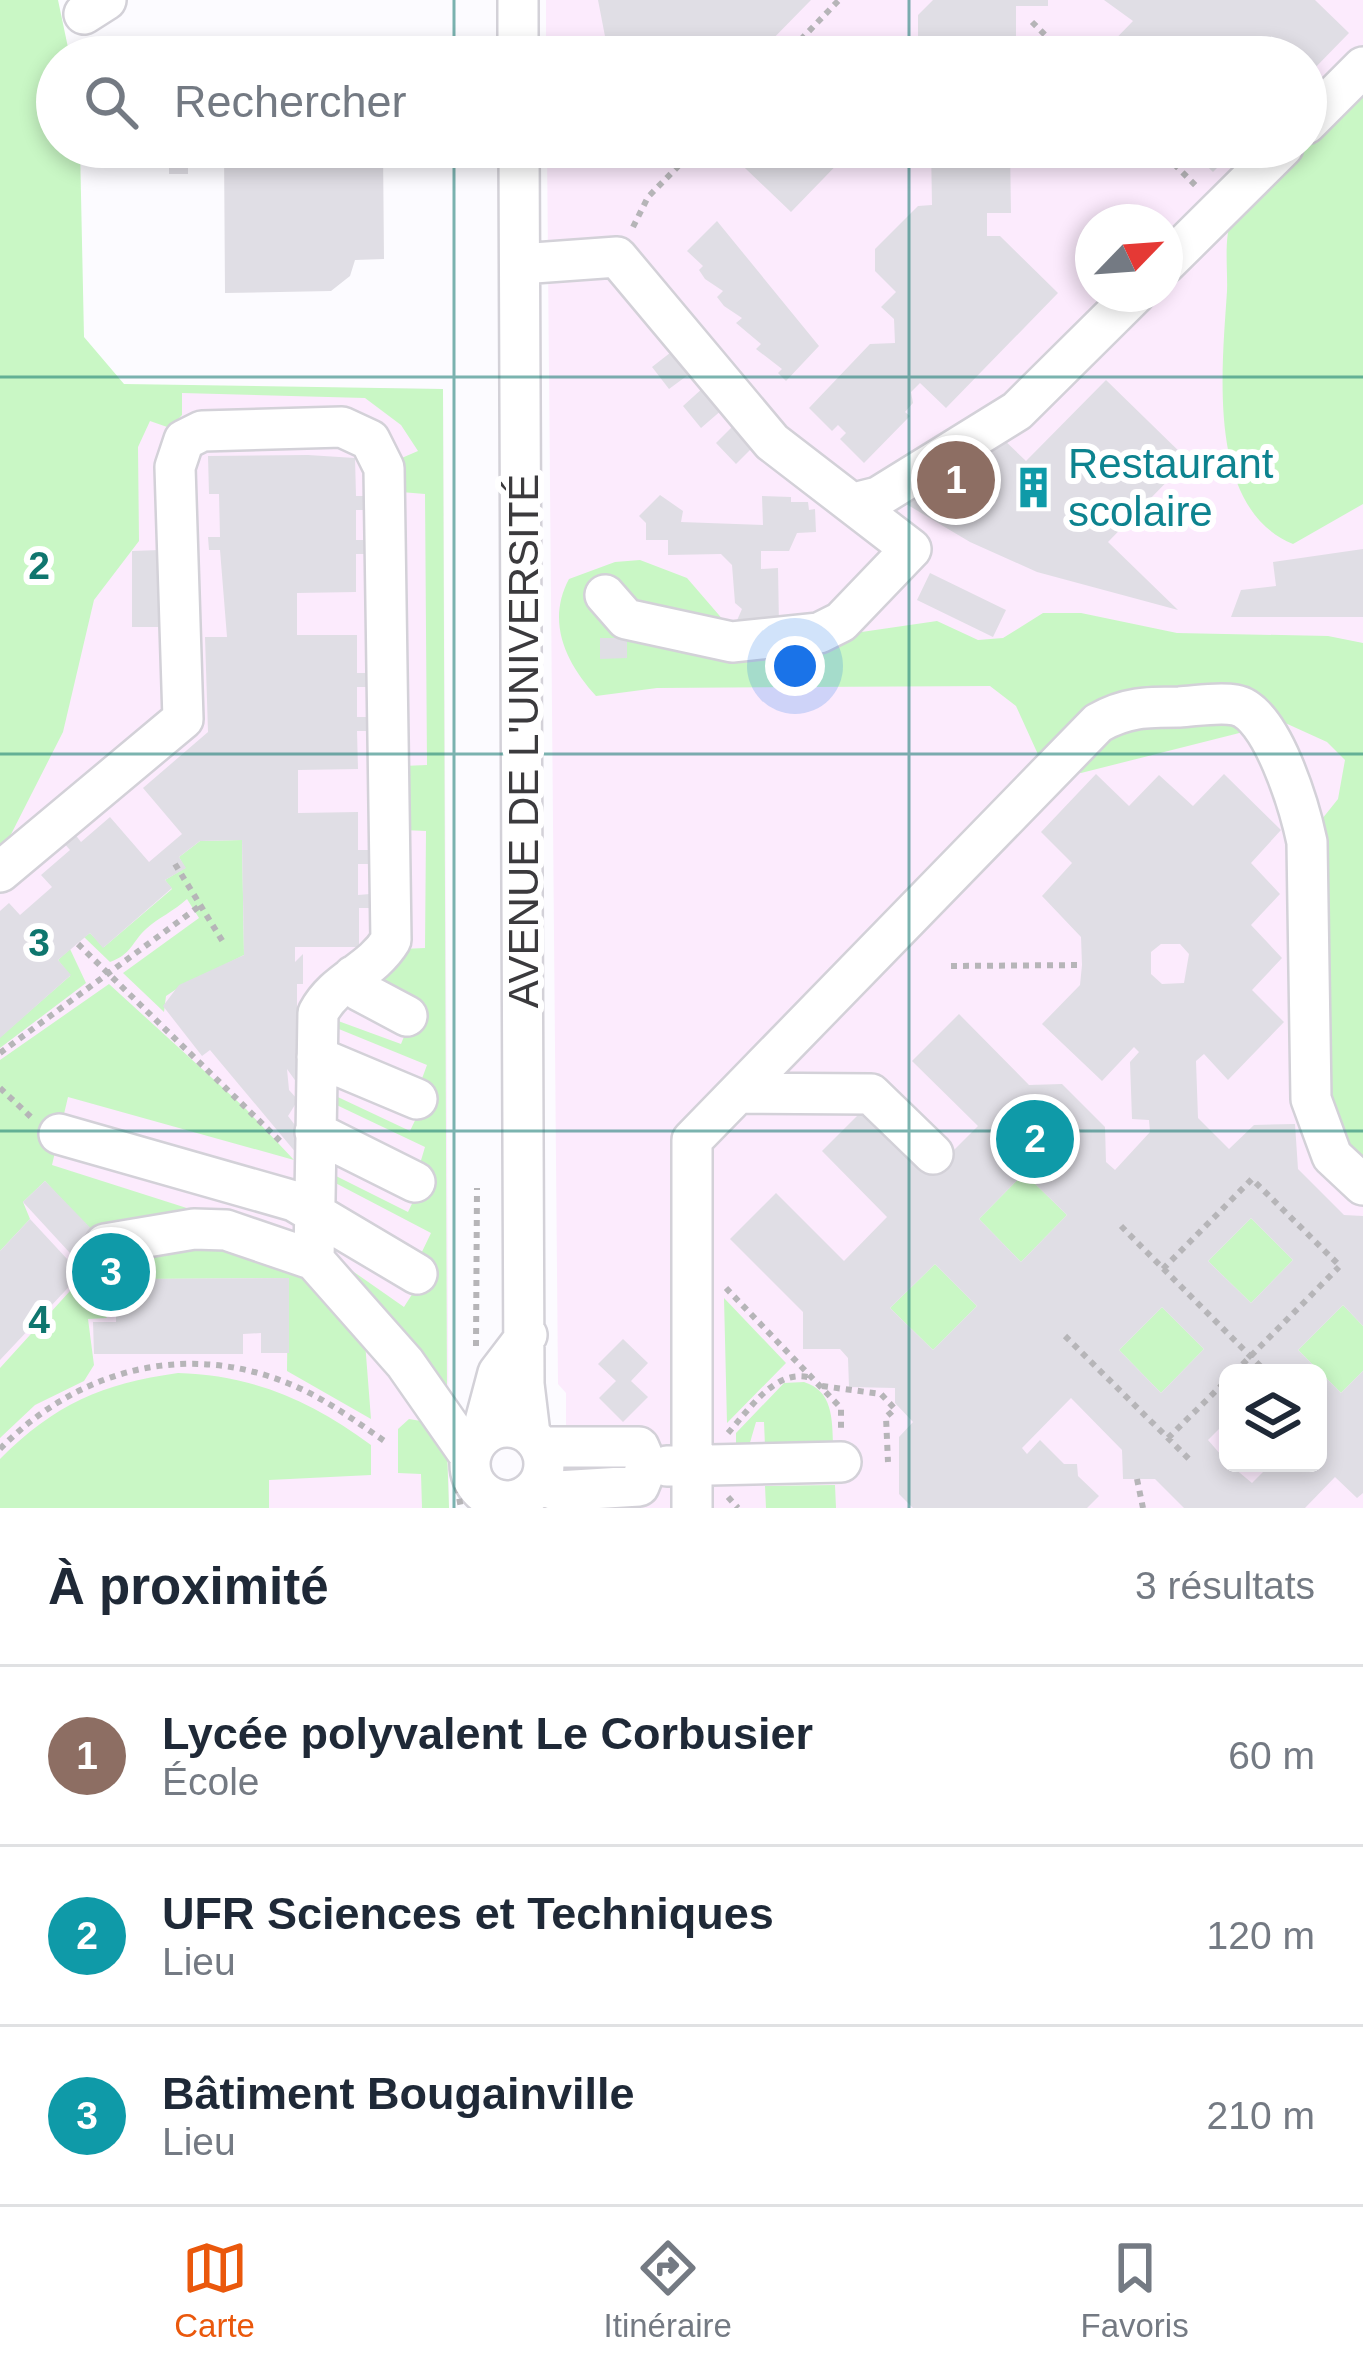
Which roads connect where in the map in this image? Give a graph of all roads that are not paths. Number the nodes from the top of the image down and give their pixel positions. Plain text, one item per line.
1 (518, 0) edge
2 (518, 36) edge
3 (1363, 67) edge
4 (1327, 103) edge
5 (519, 168) edge
6 (1261, 168) edge
7 (1183, 246) edge
8 (520, 264) junction
9 (1117, 312) edge
10 (854, 503) junction
11 (605, 596) dead end
12 (0, 872) edge
13 (352, 976) junction
14 (407, 1016) dead end
15 (317, 1057) junction
16 (741, 1093) junction
17 (417, 1099) dead end
18 (59, 1134) road end
19 (314, 1150) junction
20 (933, 1154) dead end
21 (415, 1182) dead end
22 (1363, 1185) edge
23 (314, 1212) junction
24 (105, 1244) dead end
25 (314, 1260) junction
26 (417, 1274) dead end
27 (527, 1335) junction
28 (856, 1461) road end
29 (691, 1466) junction
30 (479, 1473) edge
31 (534, 1473) edge
32 (692, 1508) edge

1 - 2 street
3 - 4 street
5 - 8 street, AVENUE DE L'UNIVERSITÉ
6 - 7 street
8 - 10 street
8 - 27 street, AVENUE DE L'UNIVERSITÉ
9 - 10 street
10 - 11 street
12 - 13 street
13 - 14 street
13 - 15 street
15 - 17 street
15 - 19 street
16 - 20 street
16 - 22 street
16 - 29 street
18 - 23 street
19 - 21 street
19 - 23 street
23 - 25 street
23 - 26 street
24 - 25 street
25 - 30 street
27 - 30 street
27 - 31 street, AVENUE DE L'UNIVERSITÉ
28 - 29 street
29 - 31 street
29 - 32 street
30 - 31 street
30 - 31 street

